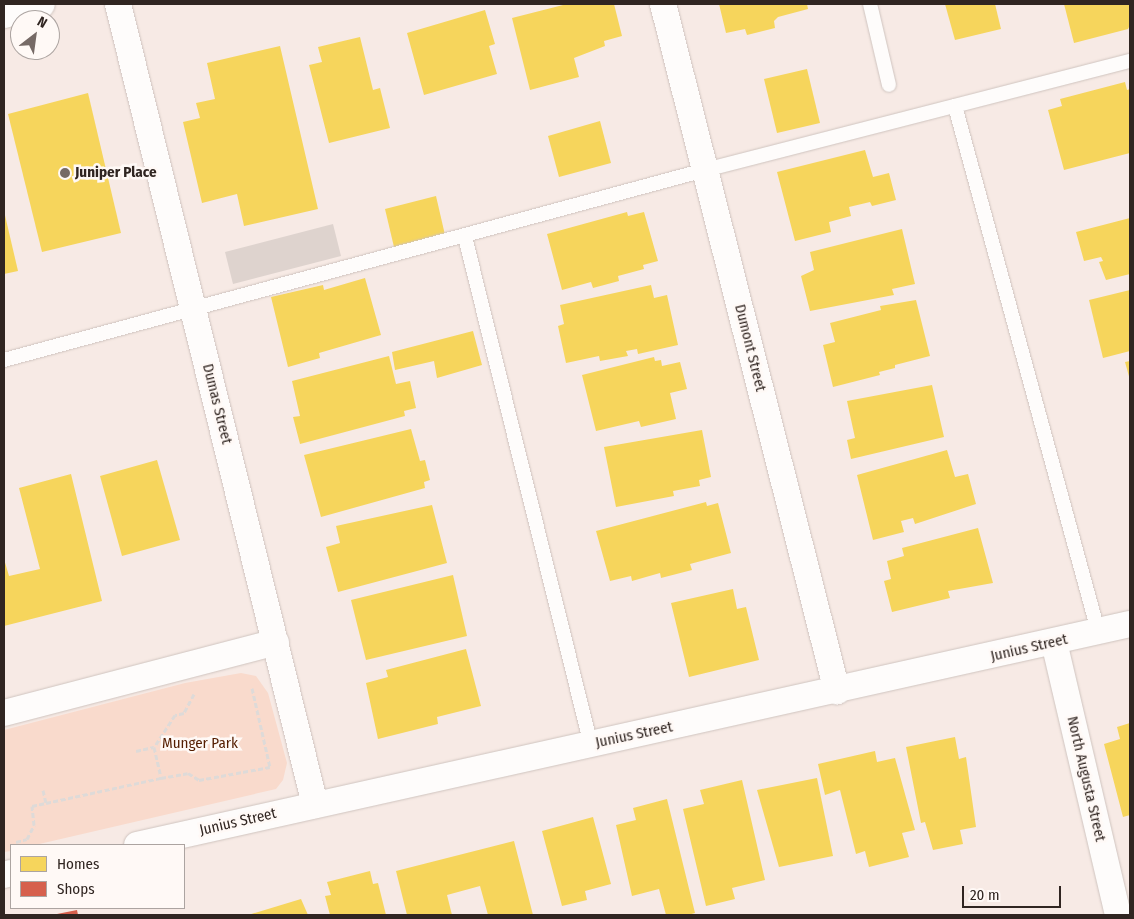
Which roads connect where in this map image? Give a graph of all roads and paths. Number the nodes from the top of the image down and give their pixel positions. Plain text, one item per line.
1 (41, 4) edge
2 (118, 4) edge
3 (663, 4) edge
4 (870, 4) edge
5 (4, 14) edge
6 (1130, 61) edge
7 (889, 85) dead end
8 (955, 106) junction
9 (705, 170) junction
10 (465, 237) junction
11 (194, 311) junction
12 (4, 360) edge
13 (1130, 624) edge
14 (1098, 631) junction
15 (276, 642) junction
16 (1054, 642) junction
17 (199, 686) dead end
18 (837, 691) junction
19 (4, 713) edge
20 (591, 745) junction
21 (154, 747) junction
22 (136, 751) dead end
23 (270, 767) dead end
24 (161, 778) junction
25 (43, 790) dead end
26 (46, 803) junction
27 (315, 805) junction
28 (12, 843) dead end
29 (141, 844) edge
30 (1122, 913) edge

1 - 5 main road
2 - 11 street, Dumas Street
3 - 9 street, Dumont Street
4 - 7 lane
6 - 8 lane
8 - 9 lane
8 - 14 lane
9 - 10 lane
9 - 18 street, Dumont Street
10 - 11 lane
10 - 20 lane
11 - 12 lane
11 - 15 street, Dumas Street
13 - 14 street, Junius Street
14 - 16 street, Junius Street
15 - 19 street
15 - 27 street, Dumas Street
16 - 18 street, Junius Street
16 - 30 street, North Augusta Street
17 - 21 path
18 - 20 street, Junius Street
20 - 27 street, Junius Street
21 - 22 path
21 - 24 path
23 - 24 path
24 - 26 path
25 - 26 path
26 - 28 path
27 - 29 street, Junius Street

